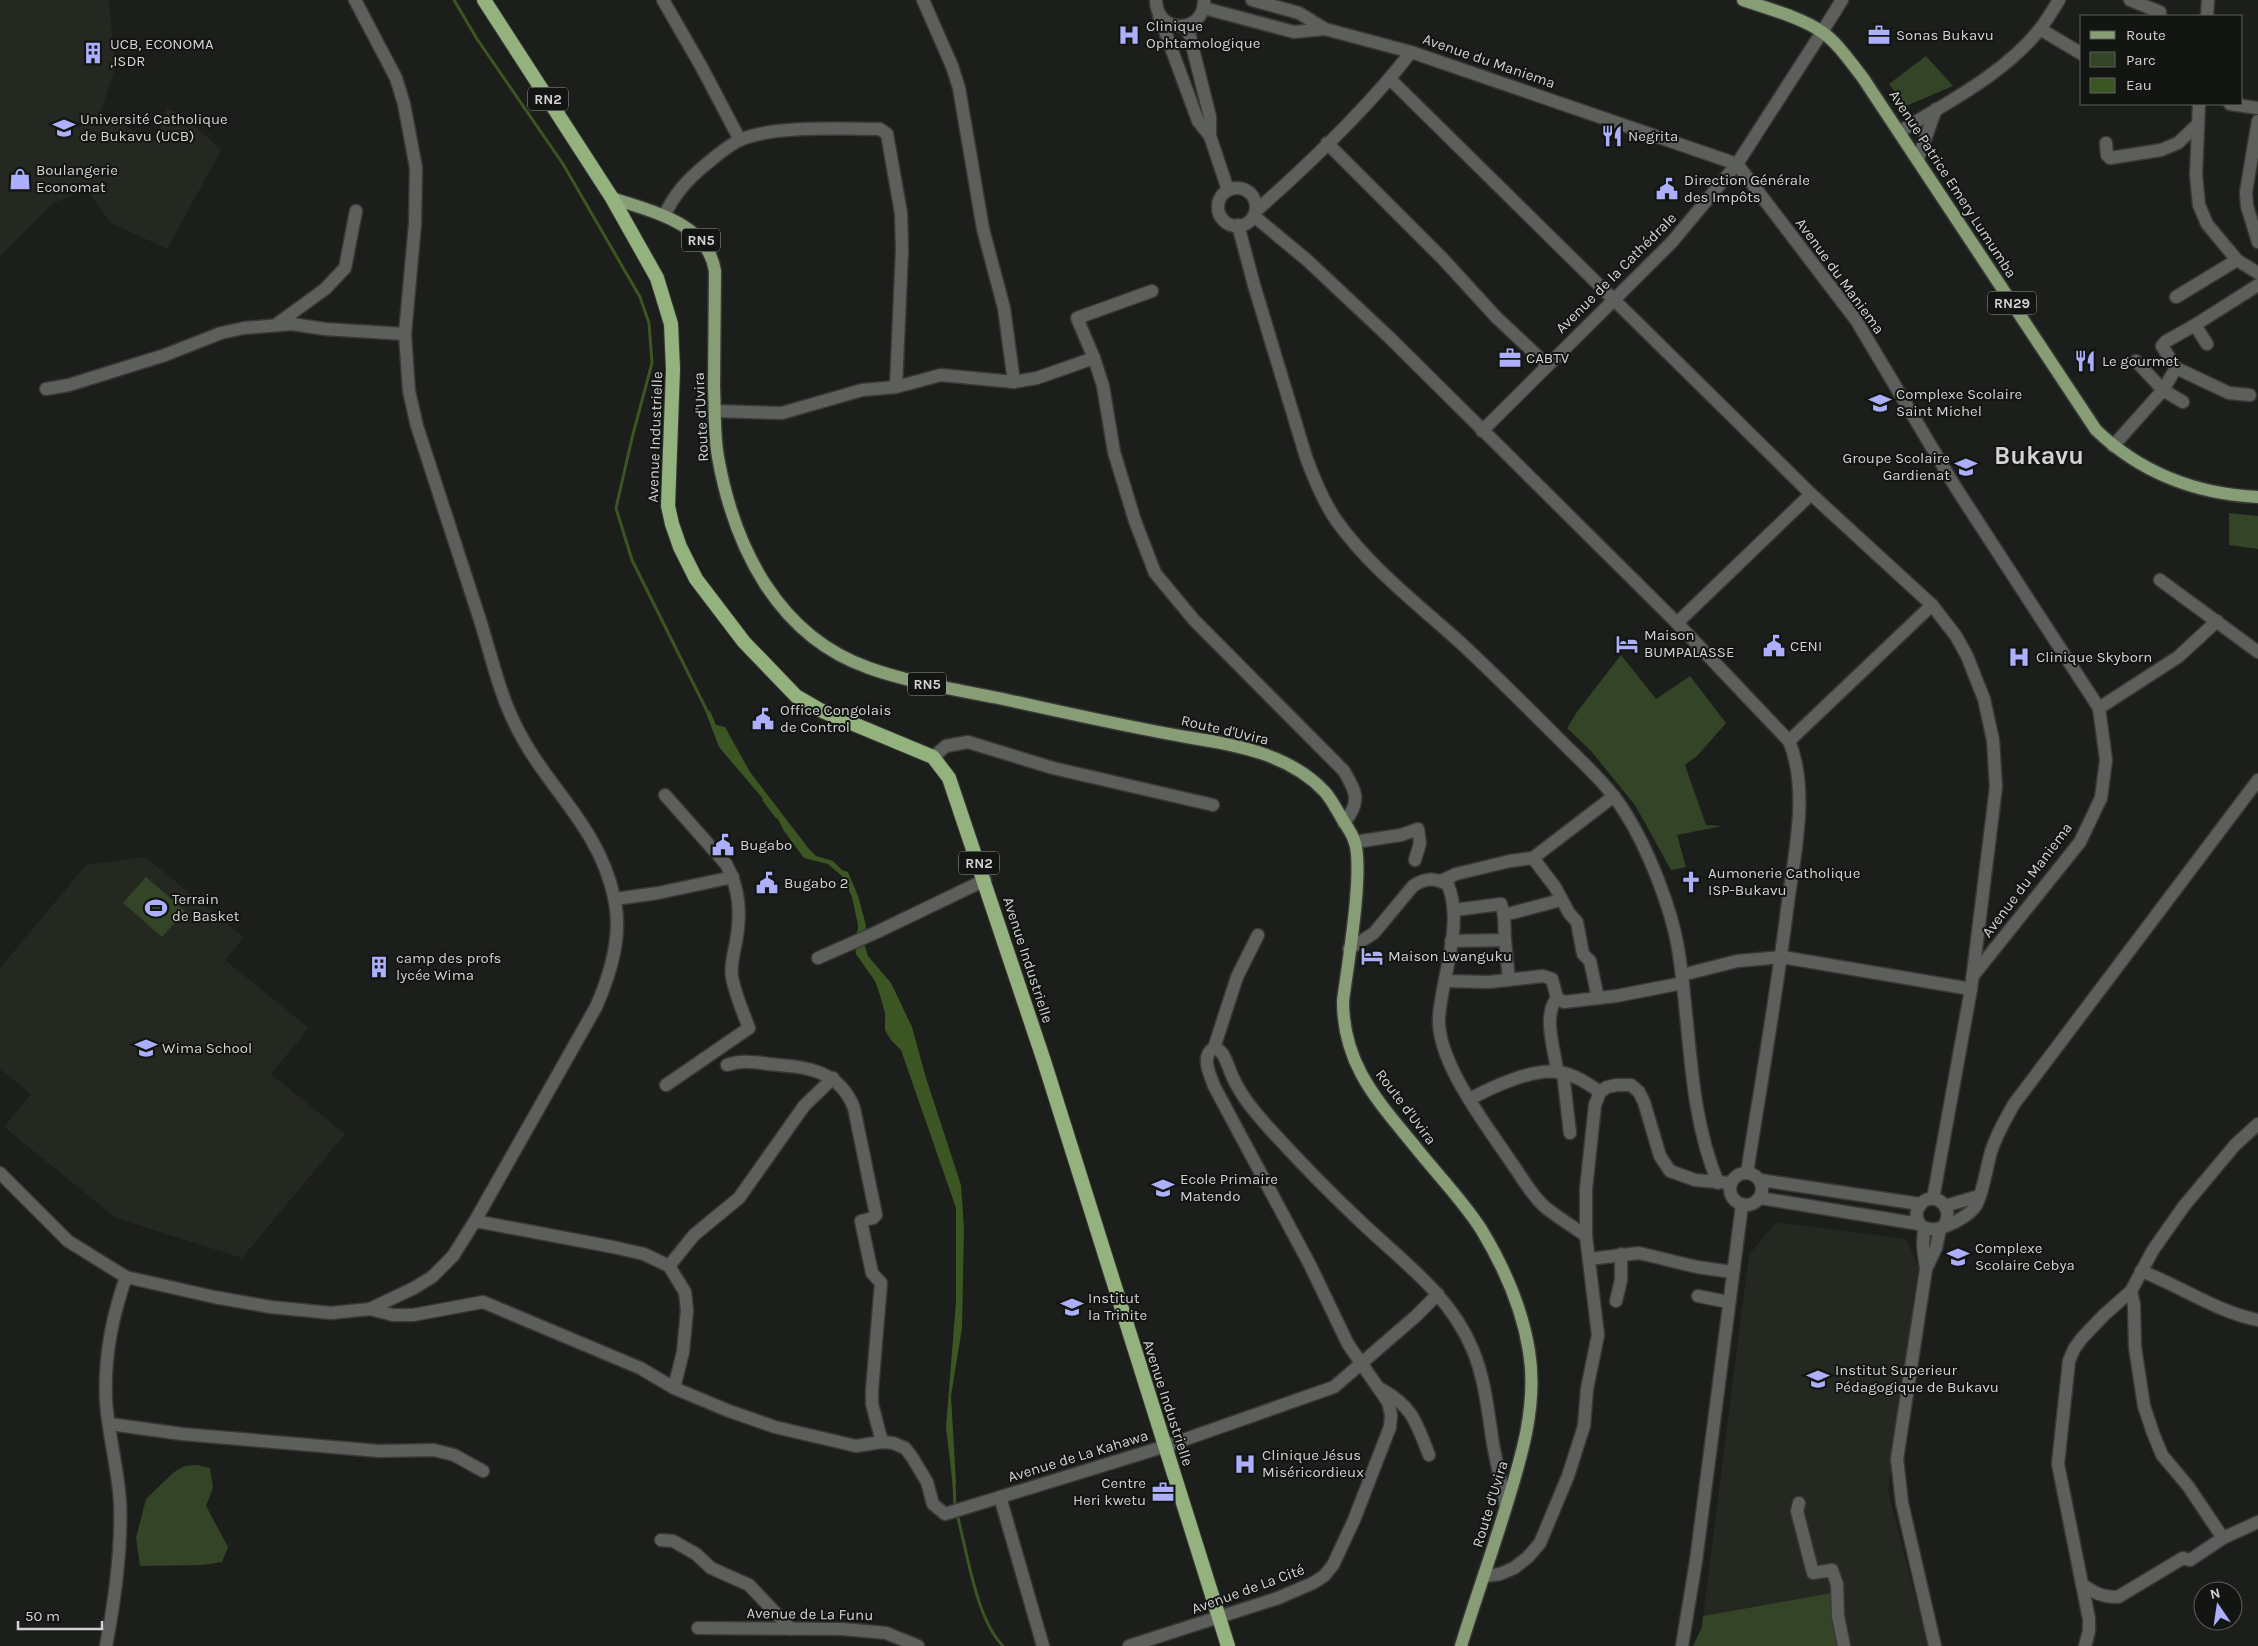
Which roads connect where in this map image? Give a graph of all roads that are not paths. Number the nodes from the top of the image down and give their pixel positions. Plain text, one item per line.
1 (355, 0) edge
2 (484, 0) edge
3 (663, 0) edge
4 (923, 0) edge
5 (1252, 0) edge
6 (1743, 0) edge
7 (1842, 0) edge
8 (2059, 0) edge
9 (2130, 0) edge
10 (2208, 0) edge
11 (1155, 1) edge
12 (1204, 4) edge
13 (2160, 12) dead end
14 (1159, 15) junction
15 (2207, 15) edge
16 (1187, 25) junction
17 (1324, 29) junction
18 (2040, 29) junction
19 (1822, 32) junction
20 (1411, 52) junction
21 (2080, 53) edge
22 (1390, 79) junction
23 (2199, 105) edge
24 (2237, 105) edge
25 (2258, 108) edge
26 (1936, 109) junction
27 (2258, 121) edge
28 (2198, 124) junction
29 (1899, 132) junction
30 (1210, 136) junction
31 (740, 140) junction
32 (1327, 143) junction
33 (2106, 143) dead end
34 (1918, 159) junction
35 (1737, 164) junction
36 (1228, 190) junction
37 (612, 198) junction
38 (356, 210) dead end
39 (1255, 214) junction
40 (664, 216) junction
41 (1238, 225) junction
42 (2258, 242) edge
43 (2237, 260) junction
44 (2258, 273) edge
45 (2258, 285) edge
46 (1152, 291) dead end
47 (2176, 297) dead end
48 (1615, 299) junction
49 (276, 324) junction
50 (2195, 325) junction
51 (405, 334) junction
52 (2207, 344) dead end
53 (1094, 358) junction
54 (2136, 361) dead end
55 (1547, 365) junction
56 (2176, 368) junction
57 (1014, 382) junction
58 (896, 387) junction
59 (46, 389) dead end
60 (2162, 390) junction
61 (2250, 395) dead end
62 (2183, 402) dead end
63 (715, 411) junction
64 (1482, 431) junction
65 (2113, 446) junction
66 (1811, 494) junction
67 (2258, 497) edge
68 (2160, 580) dead end
69 (1932, 605) junction
70 (2217, 621) junction
71 (1677, 623) junction
72 (2258, 652) edge
73 (2099, 708) junction
74 (1789, 741) junction
75 (933, 757) junction
76 (2258, 780) edge
77 (665, 795) dead end
78 (1614, 796) junction
79 (1213, 805) dead end
80 (1344, 823) junction
81 (1355, 842) junction
82 (1533, 858) junction
83 (1415, 860) dead end
84 (733, 877) junction
85 (985, 880) junction
86 (1441, 881) junction
87 (615, 899) junction
88 (1561, 900) junction
89 (1454, 910) junction
90 (1504, 914) junction
91 (1258, 934) dead end
92 (1505, 940) junction
93 (1451, 941) junction
94 (1349, 950) junction
95 (1782, 957) junction
96 (818, 958) dead end
97 (1682, 979) junction
98 (1510, 980) junction
99 (1445, 981) junction
100 (1972, 983) junction
101 (1557, 998) junction
102 (1598, 998) junction
103 (1214, 1048) junction
104 (727, 1065) dead end
105 (1560, 1072) junction
106 (833, 1078) junction
107 (666, 1085) dead end
108 (1600, 1092) junction
109 (1470, 1099) junction
110 (2258, 1124) edge
111 (1570, 1133) dead end
112 (0, 1173) edge
113 (1747, 1173) junction
114 (1760, 1180) junction
115 (1724, 1183) junction
116 (1980, 1196) junction
117 (1760, 1198) junction
118 (1933, 1199) junction
119 (1920, 1204) junction
120 (1742, 1205) junction
121 (1946, 1206) junction
122 (475, 1221) junction
123 (1921, 1226) junction
124 (1942, 1227) junction
125 (1586, 1236) junction
126 (1621, 1254) junction
127 (1589, 1258) junction
128 (669, 1266) junction
129 (1926, 1269) junction
130 (2141, 1271) junction
131 (1732, 1272) junction
132 (126, 1277) junction
133 (2131, 1291) junction
134 (1438, 1294) junction
135 (1698, 1296) dead end
136 (1616, 1301) dead end
137 (1728, 1302) junction
138 (370, 1309) junction
139 (2258, 1320) edge
140 (1360, 1365) junction
141 (674, 1388) junction
142 (1379, 1388) junction
143 (110, 1424) junction
144 (882, 1442) junction
145 (1166, 1446) junction
146 (1429, 1455) dead end
147 (483, 1471) dead end
148 (1000, 1497) junction
149 (1799, 1503) dead end
150 (1506, 1507) junction
151 (2258, 1522) edge
152 (2223, 1538) junction
153 (661, 1540) dead end
154 (1486, 1576) junction
155 (2082, 1584) junction
156 (1219, 1618) junction
157 (698, 1628) dead end
158 (790, 1628) junction
159 (106, 1646) edge
160 (918, 1646) edge
161 (1042, 1646) edge
162 (1129, 1646) edge
163 (1228, 1646) edge
164 (1461, 1646) edge
165 (1682, 1646) edge
166 (1844, 1646) edge
167 (1935, 1646) edge
168 (2084, 1646) edge

1 - 51 street
2 - 37 highway, Avenue Industrielle / RN2
3 - 31 street
4 - 57 street
5 - 17 street, Avenue du Maniema
6 - 19 main road, Avenue Patrice Emery Lumumba / RN29
7 - 19 street, Avenue de la Cathédrale
8 - 18 street
9 - 13 street
10 - 15 street
11 - 14 street
12 - 16 street
12 - 17 street
14 - 16 street
14 - 30 street
16 - 30 street
17 - 20 street, Avenue du Maniema
18 - 21 street
18 - 26 street
19 - 29 main road, Avenue Patrice Emery Lumumba / RN29
19 - 35 street, Avenue de la Cathédrale
20 - 22 street
20 - 35 street, Avenue du Maniema
22 - 32 street
22 - 48 street
23 - 28 street
24 - 25 street
26 - 29 street
26 - 34 street
27 - 42 street
28 - 33 street
28 - 43 street
29 - 34 main road, Avenue Patrice Emery Lumumba / RN29
30 - 36 street
31 - 40 street
31 - 58 street
32 - 39 street
32 - 55 street
34 - 65 main road, Avenue Patrice Emery Lumumba / RN29
35 - 48 street, Avenue de la Cathédrale
35 - 73 street, Avenue du Maniema
36 - 39 street
36 - 41 street
37 - 40 main road, Route d'Uvira / RN5
37 - 75 highway, Avenue Industrielle / RN2
38 - 49 street
39 - 41 street
39 - 64 street
40 - 63 main road, Route d'Uvira / RN5
41 - 78 street
43 - 44 street
43 - 47 street
45 - 50 street
46 - 53 street
48 - 55 street, Avenue de la Cathédrale
48 - 66 street
49 - 51 street
49 - 59 street
50 - 52 street
50 - 56 street
51 - 87 street
53 - 57 street
53 - 80 street
54 - 60 street
55 - 64 street, Avenue de la Cathédrale
56 - 60 street
56 - 61 street
57 - 58 street
58 - 63 street
60 - 62 street
60 - 65 street
63 - 80 main road, Route d'Uvira / RN5
64 - 71 street
65 - 67 main road, Avenue Patrice Emery Lumumba / RN29
66 - 69 street
66 - 71 street
68 - 70 street
69 - 74 street
69 - 100 street
70 - 72 street
70 - 73 street
71 - 74 street
73 - 100 street, Avenue du Maniema
74 - 95 street
75 - 79 street
75 - 85 highway, Avenue Industrielle / RN2
76 - 116 street
77 - 84 street
78 - 82 street
78 - 97 street
80 - 81 main road, Route d'Uvira
81 - 83 street
81 - 94 main road, Route d'Uvira
82 - 86 street
82 - 88 street
84 - 87 street
84 - 107 street
85 - 96 street
85 - 145 highway, Avenue Industrielle / RN2
86 - 89 street
86 - 94 street
87 - 122 street
88 - 90 street
88 - 102 street
89 - 90 street
89 - 93 street
90 - 92 street
91 - 103 street
92 - 93 street
92 - 98 street
93 - 99 street
94 - 150 main road, Route d'Uvira
95 - 97 street
95 - 100 street
95 - 113 street
97 - 102 street
97 - 115 street
98 - 99 street
98 - 101 street
99 - 109 street
100 - 118 street
101 - 102 street
101 - 105 street
103 - 134 street
103 - 140 street, Avenue de La Cité
104 - 106 street
105 - 108 street
105 - 109 street
105 - 111 street
106 - 128 street
106 - 144 street
108 - 115 street
108 - 125 street
109 - 125 street
110 - 130 street
112 - 132 street
113 - 114 street
113 - 115 street
114 - 117 street
114 - 119 street
115 - 120 street
116 - 121 street
116 - 124 street
117 - 120 street
117 - 123 street
118 - 119 street
118 - 121 street
119 - 123 street
120 - 131 street
121 - 124 street
122 - 128 street
122 - 138 street
123 - 124 street
123 - 129 street
124 - 129 street
125 - 127 street
126 - 127 street
126 - 131 street
126 - 136 street
127 - 154 street
128 - 141 street
129 - 167 street
130 - 133 street
130 - 139 street
131 - 137 street
132 - 138 street
132 - 143 street
133 - 152 street
133 - 155 street
134 - 140 street, Avenue de La Kahawa
134 - 150 street
135 - 137 street
137 - 165 street
138 - 141 street
140 - 142 street, Avenue de La Cité
140 - 145 street, Avenue de La Kahawa
141 - 144 street
142 - 146 street
142 - 156 street, Avenue de La Cité
143 - 147 street
143 - 159 street
144 - 148 street, Avenue de La Kahawa
145 - 148 street, Avenue de La Kahawa
145 - 156 highway, Avenue Industrielle / RN2
148 - 161 street
149 - 166 street
150 - 154 main road, Route d'Uvira
151 - 152 street
152 - 155 street
153 - 158 street
154 - 164 main road, Route d'Uvira
155 - 168 street
156 - 162 street, Avenue de La Cité
156 - 163 highway, Avenue Industrielle / RN2
157 - 158 street, Avenue de La Funu
158 - 160 street, Avenue de La Funu

